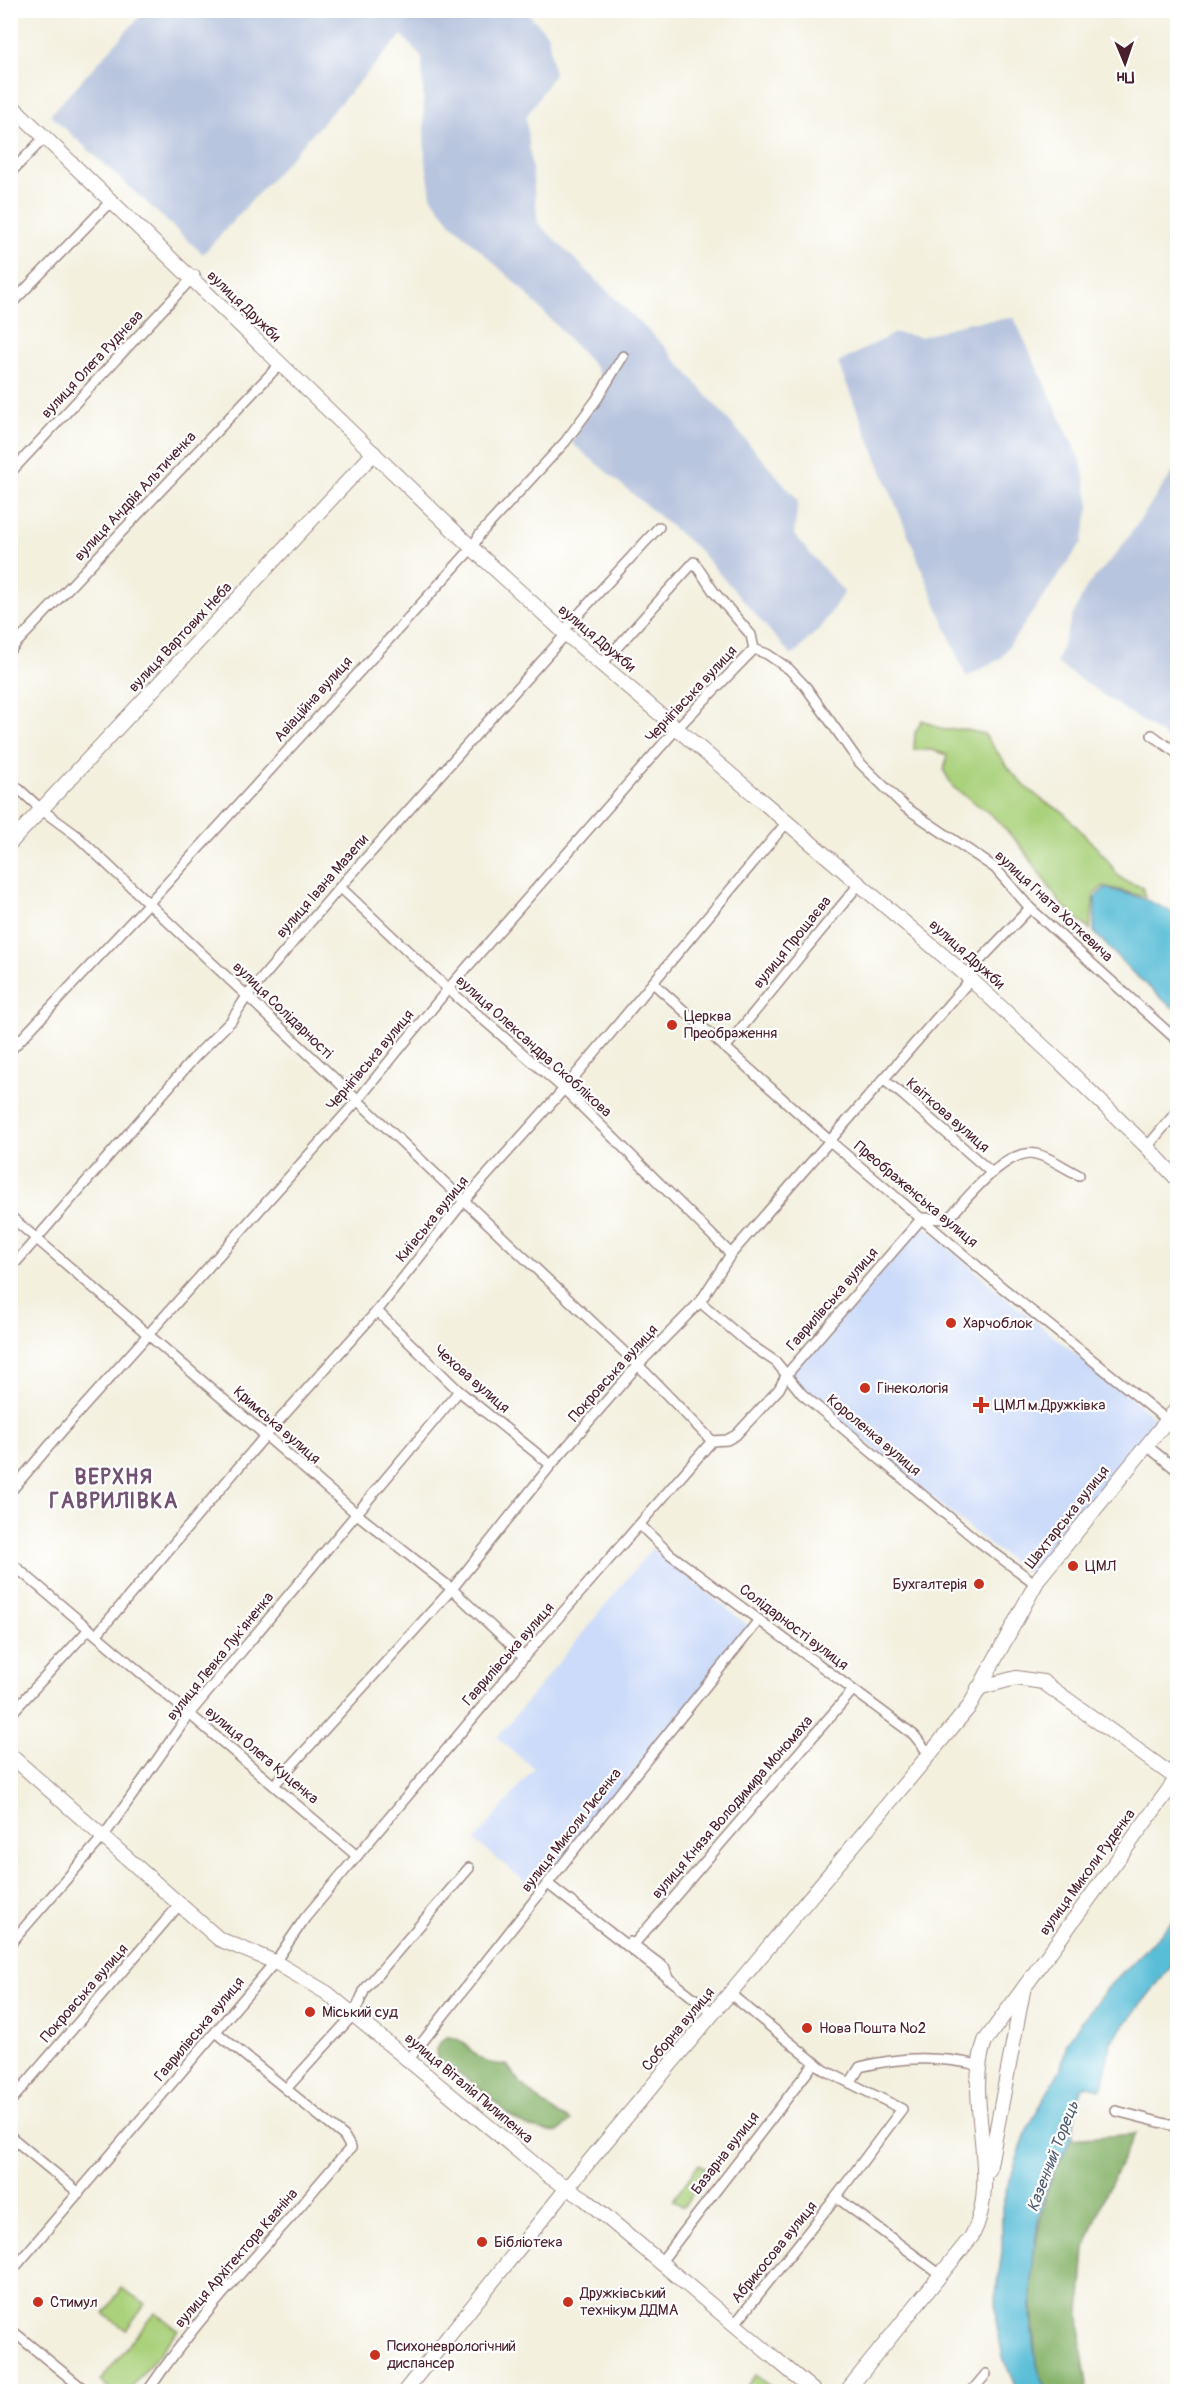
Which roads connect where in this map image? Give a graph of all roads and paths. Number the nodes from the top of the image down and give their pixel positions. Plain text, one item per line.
1 (10, 104) edge
2 (46, 136) junction
3 (10, 173) edge
4 (111, 201) junction
5 (193, 277) junction
6 (10, 305) edge
7 (623, 356) dead end
8 (280, 364) junction
9 (374, 453) junction
10 (10, 473) edge
11 (659, 527) dead end
12 (472, 548) junction
13 (566, 634) junction
14 (10, 650) edge
15 (754, 650) junction
16 (602, 664) junction
17 (678, 728) junction
18 (1152, 735) dead end
19 (1178, 753) edge
20 (10, 781) edge
21 (42, 810) junction
22 (788, 821) junction
23 (10, 843) edge
24 (860, 883) junction
25 (340, 887) junction
26 (148, 904) junction
27 (1030, 908) junction
28 (968, 977) junction
29 (652, 983) junction
30 (448, 989) junction
31 (247, 996) junction
32 (1178, 1041) edge
33 (725, 1048) junction
34 (10, 1051) edge
35 (884, 1080) junction
36 (564, 1089) junction
37 (357, 1101) junction
38 (1178, 1110) edge
39 (831, 1142) junction
40 (1147, 1147) junction
41 (992, 1173) junction
42 (1079, 1175) dead end
43 (1178, 1180) edge
44 (463, 1202) junction
45 (10, 1216) edge
46 (922, 1218) junction
47 (37, 1239) junction
48 (731, 1254) junction
49 (10, 1269) edge
50 (700, 1302) junction
51 (377, 1311) junction
52 (149, 1334) junction
53 (638, 1365) junction
54 (787, 1374) junction
55 (459, 1391) junction
56 (1178, 1407) edge
57 (1167, 1420) junction
58 (266, 1435) junction
59 (712, 1441) junction
60 (1146, 1445) junction
61 (550, 1466) junction
62 (1178, 1471) edge
63 (10, 1492) edge
64 (357, 1514) junction
65 (640, 1525) junction
66 (10, 1562) edge
67 (1036, 1584) junction
68 (452, 1589) junction
69 (759, 1620) junction
70 (93, 1632) junction
71 (524, 1657) junction
72 (978, 1688) junction
73 (853, 1690) junction
74 (190, 1713) junction
75 (10, 1715) edge
76 (929, 1754) junction
77 (10, 1755) edge
78 (1177, 1777) edge
79 (274, 1785) junction
80 (103, 1837) junction
81 (357, 1856) junction
82 (469, 1868) dead end
83 (548, 1883) junction
84 (180, 1904) junction
85 (10, 1944) edge
86 (634, 1944) junction
87 (275, 1962) junction
88 (668, 1979) junction
89 (1024, 1986) junction
90 (729, 1993) junction
91 (713, 2013) junction
92 (354, 2014) junction
93 (216, 2032) junction
94 (409, 2059) junction
95 (815, 2062) junction
96 (979, 2065) junction
97 (850, 2083) junction
98 (286, 2089) junction
99 (10, 2102) edge
100 (1116, 2111) dead end
101 (1178, 2127) edge
102 (10, 2136) edge
103 (567, 2188) junction
104 (79, 2193) junction
105 (836, 2197) junction
106 (979, 2222) junction
107 (660, 2263) junction
108 (10, 2273) edge
109 (941, 2275) junction
110 (734, 2325) junction
111 (10, 2330) edge
112 (986, 2374) dead end
113 (87, 2391) edge
114 (147, 2391) edge
115 (404, 2391) edge
116 (815, 2391) edge
117 (846, 2391) edge
118 (971, 2391) edge

1 - 2 street, вулиця Дружби
2 - 3 street
2 - 4 street, вулиця Дружби
4 - 5 street, вулиця Дружби
4 - 6 street
5 - 8 street, вулиця Дружби
5 - 10 street, вулиця Олега Руднєва
7 - 12 street, Авіаційна вулиця
8 - 9 street, вулиця Дружби
8 - 14 street, вулиця Андрія Альтиченка
9 - 12 street, вулиця Дружби
9 - 21 street, вулиця Вартових Неба
11 - 13 street, вулиця Івана Мазепи
12 - 13 street, вулиця Дружби
12 - 26 street, Авіаційна вулиця
13 - 16 street, вулиця Дружби
13 - 25 street, вулиця Івана Мазепи
15 - 16 street
15 - 17 street, Чернігівська вулиця
15 - 27 street, вулиця Гната Хоткевича
16 - 17 street, вулиця Дружби
17 - 22 street, вулиця Дружби
17 - 30 street, Чернігівська вулиця
18 - 19 street
20 - 21 street, вулиця Солідарності
21 - 23 street, вулиця Вартових Неба
21 - 26 street, вулиця Солідарності
22 - 24 street, вулиця Дружби
22 - 29 street, Київська вулиця
24 - 28 street, вулиця Дружби
24 - 33 street, вулиця Прощаєва
25 - 30 street, вулиця Олександра Скоблікова
25 - 31 street, вулиця Івана Мазепи
26 - 31 street, вулиця Солідарності
26 - 34 street, Авіаційна вулиця
27 - 28 street, Покровська вулиця
27 - 32 street, вулиця Гната Хоткевича
28 - 35 street, Покровська вулиця
28 - 40 street, вулиця Дружби
29 - 33 street, Преображенська вулиця
29 - 36 street, Київська вулиця
30 - 36 street, вулиця Олександра Скоблікова
30 - 37 street, Чернігівська вулиця
31 - 37 street, вулиця Солідарності
31 - 47 street, вулиця Івана Мазепи
33 - 39 street, Преображенська вулиця
35 - 39 street, Покровська вулиця
35 - 41 street, Квіткова вулиця
36 - 44 street, Київська вулиця
36 - 48 street, вулиця Олександра Скоблікова
37 - 44 street, вулиця Солідарності
37 - 52 street, Чернігівська вулиця
38 - 40 street
39 - 46 street, Преображенська вулиця
39 - 48 street, Покровська вулиця
40 - 43 street, вулиця Дружби
41 - 42 street
41 - 46 street
44 - 51 street, Київська вулиця
44 - 53 street, вулиця Солідарності
45 - 47 street, Кримська вулиця
46 - 54 street, Гаврилівська вулиця
46 - 57 street, Преображенська вулиця
47 - 49 street, вулиця Івана Мазепи
47 - 52 street, Кримська вулиця
48 - 50 street, Покровська вулиця
50 - 53 street, Покровська вулиця
50 - 54 street, Короленка вулиця
51 - 55 street, Чехова вулиця
51 - 58 street, Київська вулиця
52 - 58 street, Кримська вулиця
52 - 63 street, Чернігівська вулиця
53 - 59 street, вулиця Солідарності
53 - 61 street, Покровська вулиця
54 - 59 street, Гаврилівська вулиця
54 - 67 street, Короленка вулиця
55 - 61 street, Чехова вулиця
55 - 64 street, вулиця Левка Лук'яненка
56 - 57 street, Шахтарська вулиця
57 - 60 street, Шахтарська вулиця
58 - 64 street, Кримська вулиця
58 - 70 street, Київська вулиця
59 - 65 street, Гаврилівська вулиця
60 - 62 street
60 - 67 street, Шахтарська вулиця
61 - 68 street, Покровська вулиця
64 - 68 street, Кримська вулиця
64 - 74 street, вулиця Левка Лук'яненка
65 - 69 street, Солідарності вулиця
65 - 71 street, Гаврилівська вулиця
66 - 70 street, вулиця Олега Куценка
67 - 72 street, Шахтарська вулиця
68 - 71 street, Кримська вулиця
68 - 79 street, Покровська вулиця
69 - 73 street, Солідарності вулиця
69 - 83 street, вулиця Миколи Лисенка
70 - 74 street, вулиця Олега Куценка
70 - 75 street, Київська вулиця
71 - 81 street, Гаврилівська вулиця
72 - 76 street, Соборна вулиця
72 - 78 street
73 - 76 street, Солідарності вулиця
73 - 86 street, вулиця Князя Володимира Мономаха
74 - 79 street, вулиця Олега Куценка
74 - 80 street, вулиця Левка Лук'яненка
76 - 90 street, Соборна вулиця
77 - 80 street, вулиця Віталія Пилипенка
78 - 89 street, вулиця Миколи Руденка
79 - 81 street, вулиця Олега Куценка
80 - 84 street, вулиця Віталія Пилипенка
80 - 85 street, вулиця Левка Лук'яненка
81 - 87 street, Гаврилівська вулиця
82 - 92 street
83 - 86 street
83 - 88 street
83 - 94 street, вулиця Миколи Лисенка
84 - 87 street, вулиця Віталія Пилипенка
84 - 99 street, Покровська вулиця
86 - 88 street
87 - 92 street, вулиця Віталія Пилипенка
87 - 93 street, Гаврилівська вулиця
88 - 91 street
89 - 96 street, вулиця Миколи Руденка
89 - 106 street, вулиця Миколи Руденка
90 - 91 street, Соборна вулиця
90 - 95 street
91 - 103 street, Соборна вулиця
92 - 94 street, вулиця Віталія Пилипенка
92 - 98 street
93 - 98 street
93 - 104 street, Гаврилівська вулиця
94 - 103 street, вулиця Віталія Пилипенка
95 - 97 street
95 - 107 street, Базарна вулиця
96 - 97 street
96 - 106 street
97 - 105 street, Абрикосова вулиця
98 - 114 street, вулиця Архітектора Кваніна
100 - 101 street
102 - 104 street
103 - 107 street, вулиця Віталія Пилипенка
103 - 115 street, Соборна вулиця
104 - 108 street, Гаврилівська вулиця
105 - 109 street, Абрикосова вулиця
105 - 110 street, Абрикосова вулиця
106 - 109 street
107 - 110 street, вулиця Віталія Пилипенка
109 - 117 street
110 - 116 street, вулиця Віталія Пилипенка
111 - 113 street
112 - 118 street

